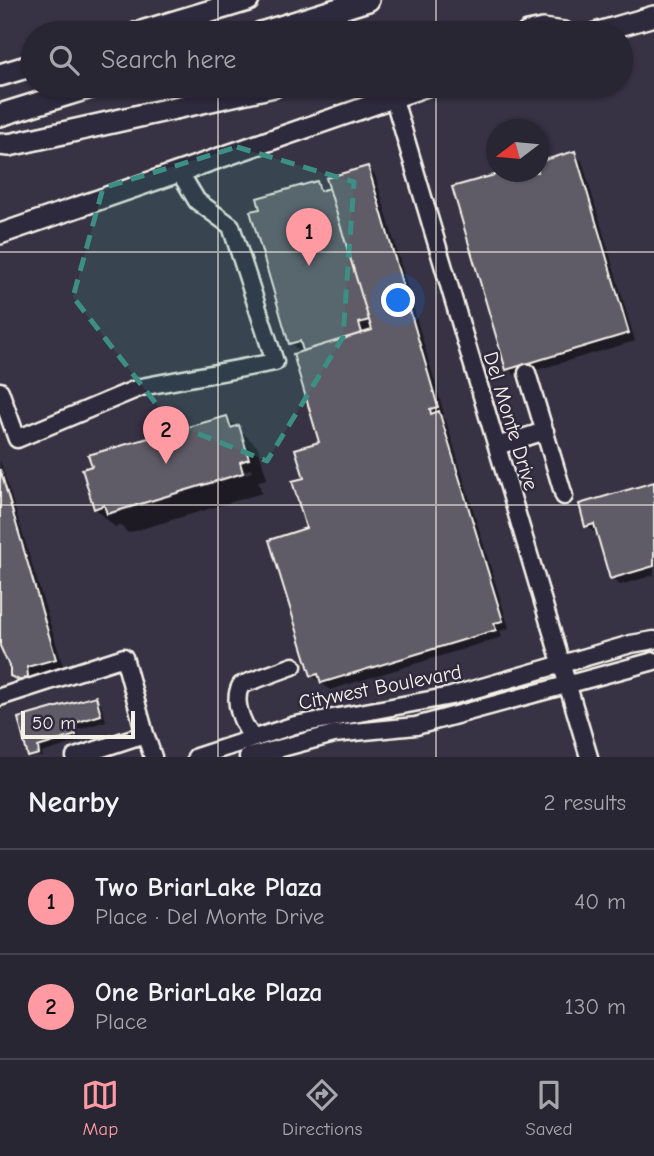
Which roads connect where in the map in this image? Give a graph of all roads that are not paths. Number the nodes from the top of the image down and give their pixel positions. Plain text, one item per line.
1 (368, 0) edge
2 (240, 1) edge
3 (654, 16) edge
4 (176, 21) edge
5 (300, 21) edge
6 (633, 22) edge
7 (21, 69) edge
8 (0, 75) edge
9 (55, 98) edge
10 (217, 98) edge
11 (387, 98) edge
12 (394, 98) edge
13 (0, 115) edge
14 (0, 144) edge
15 (179, 171) junction
16 (0, 234) edge
17 (527, 373) dead end
18 (0, 391) edge
19 (545, 431) junction
20 (497, 446) junction
21 (564, 496) dead end
22 (654, 640) edge
23 (654, 660) edge
24 (562, 663) junction
25 (293, 666) dead end
26 (568, 685) junction
27 (0, 697) edge
28 (145, 734) junction
29 (252, 737) junction
30 (75, 757) edge
31 (153, 757) edge
32 (196, 757) edge
33 (248, 757) edge
34 (589, 757) edge

1 - 5 highway
2 - 4 highway
3 - 6 main road
7 - 8 highway
9 - 13 highway
10 - 14 highway
11 - 15 main road
12 - 20 street, Del Monte Drive
15 - 16 main road
15 - 18 street
17 - 19 street
19 - 20 street
19 - 21 street
20 - 24 street, Del Monte Drive
22 - 24 street, Citywest Boulevard
23 - 26 street, Citywest Boulevard
24 - 26 street, Del Monte Drive
24 - 29 street, Citywest Boulevard
25 - 29 street
26 - 33 street, Citywest Boulevard
26 - 34 street, Del Monte Drive
27 - 28 street
28 - 30 street
28 - 31 street
29 - 32 street, Citywest Boulevard

